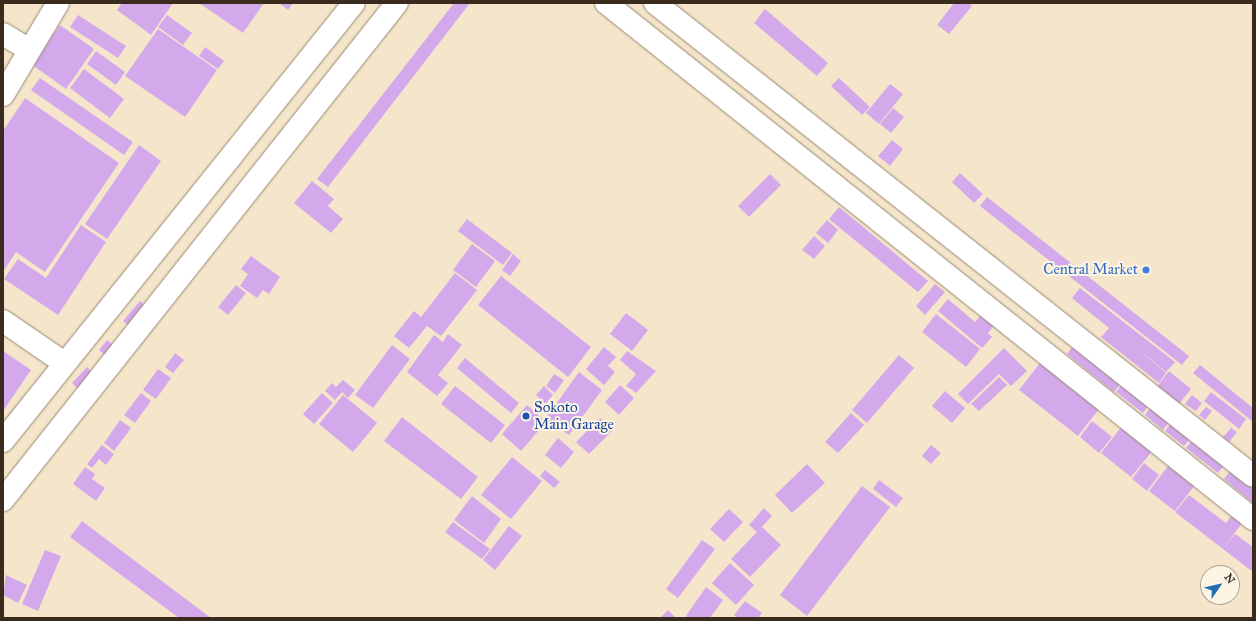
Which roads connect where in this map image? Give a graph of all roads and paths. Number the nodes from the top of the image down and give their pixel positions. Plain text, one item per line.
1 (58, 3) edge
2 (354, 3) edge
3 (397, 3) edge
4 (606, 3) edge
5 (655, 3) edge
6 (3, 34) edge
7 (30, 50) junction
8 (3, 95) edge
9 (3, 321) edge
10 (64, 363) junction
11 (3, 441) edge
12 (1253, 476) edge
13 (3, 500) edge
14 (1253, 519) edge

1 - 7 street
2 - 10 street
3 - 13 street
4 - 14 street
5 - 12 street
6 - 7 street
7 - 8 street
9 - 10 street
10 - 11 street

